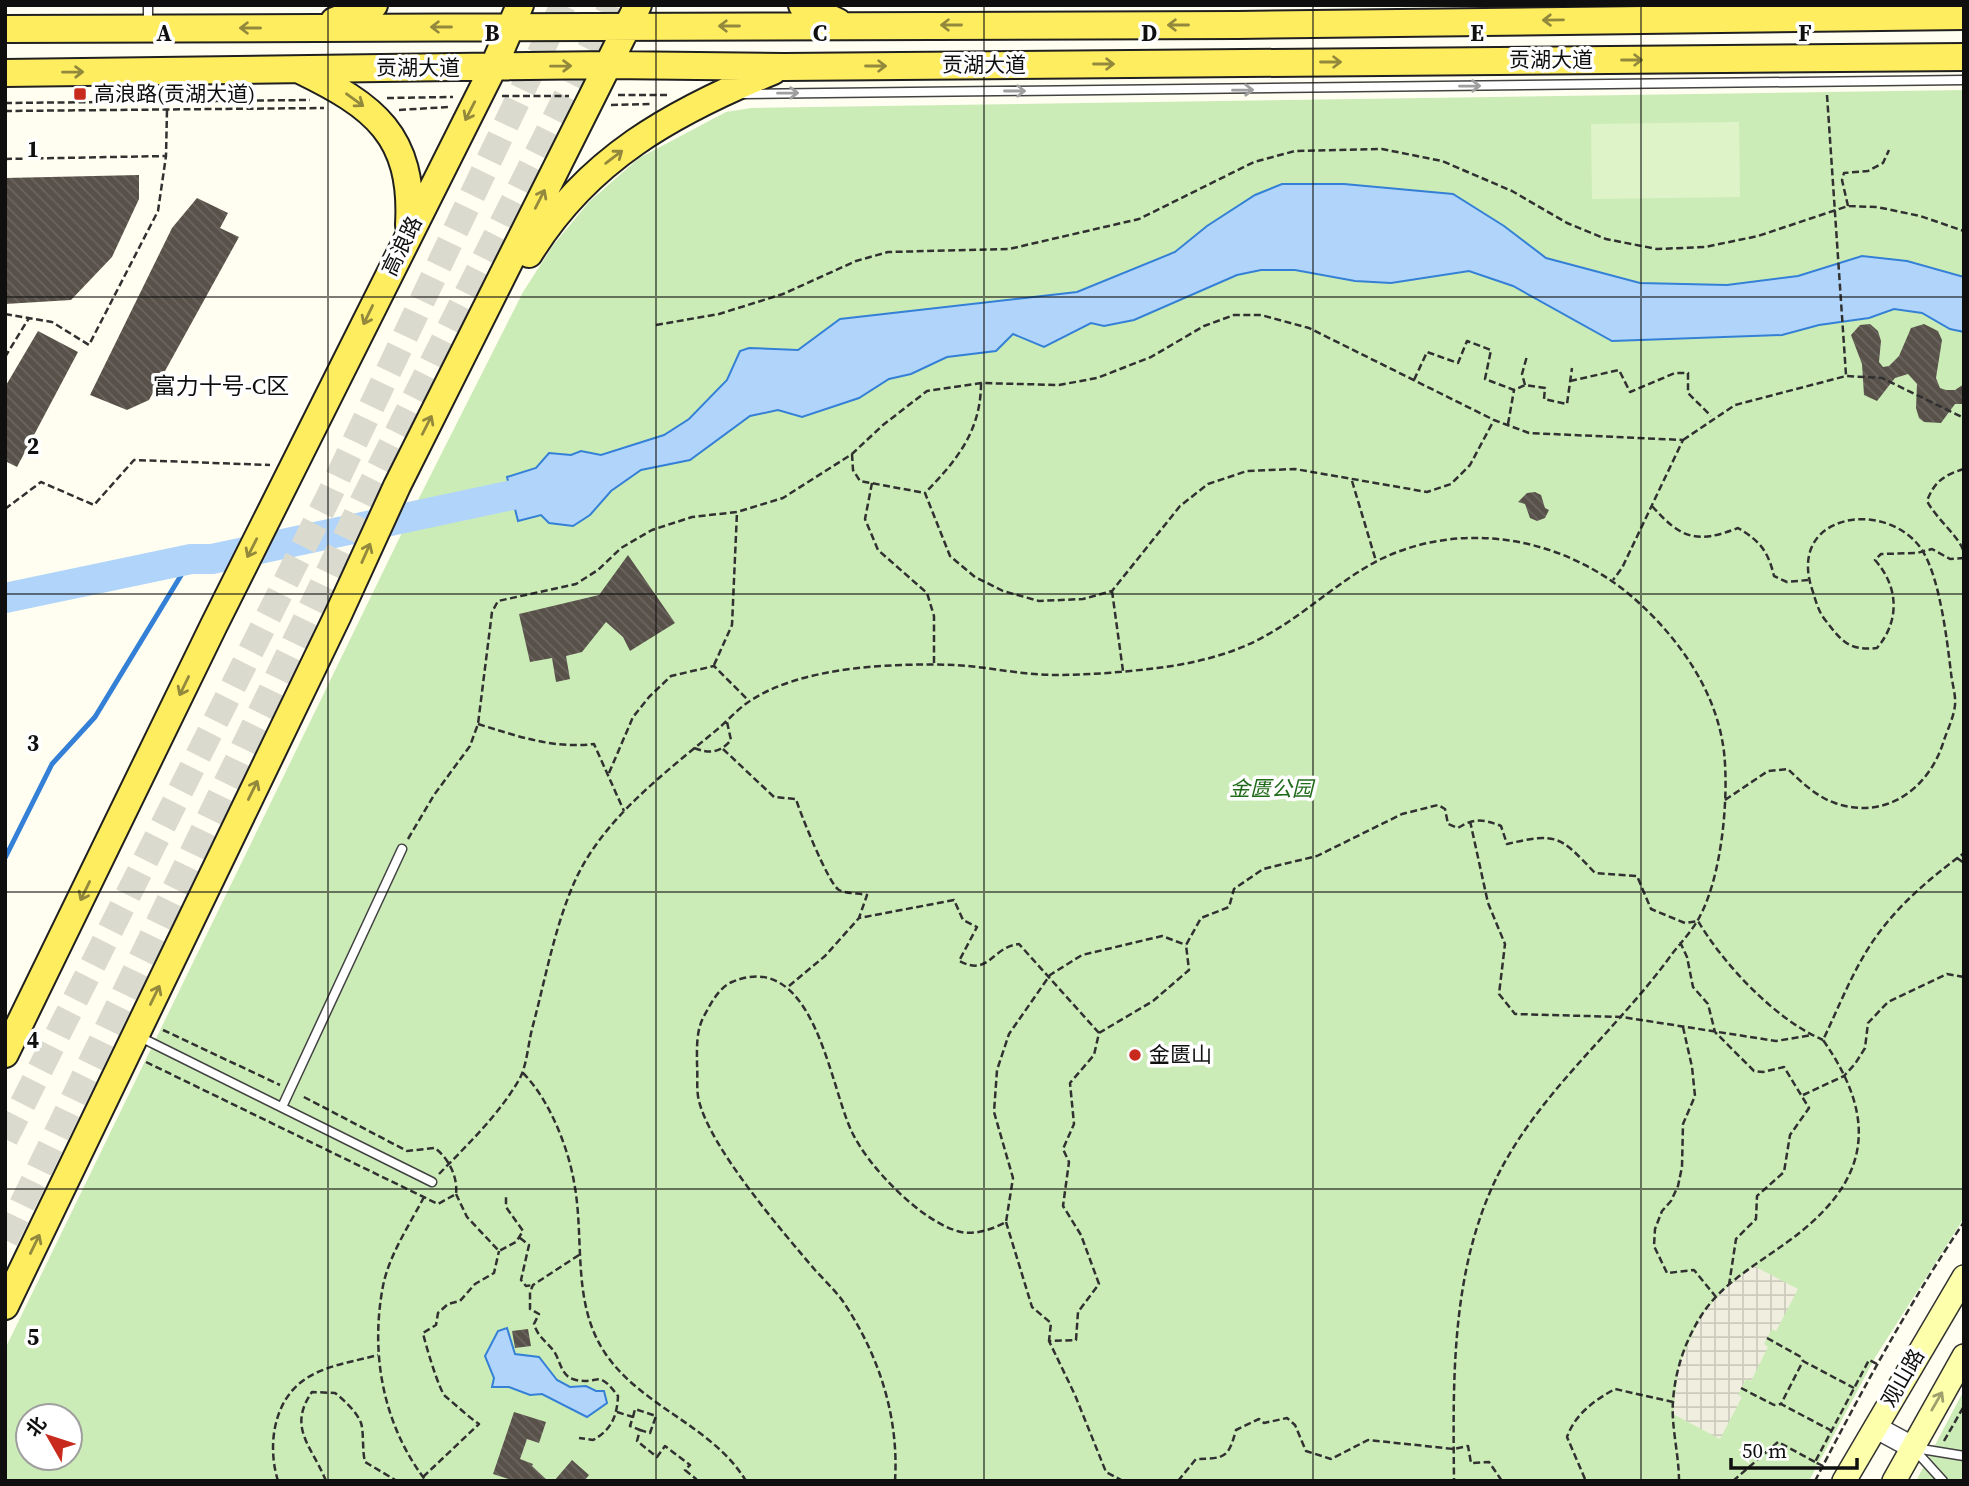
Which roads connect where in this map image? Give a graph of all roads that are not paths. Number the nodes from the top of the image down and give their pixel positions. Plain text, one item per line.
1 (374, 5) edge
2 (802, 5) edge
3 (514, 16) edge
4 (633, 16) edge
5 (1964, 16) edge
6 (148, 17) edge
7 (846, 26) junction
8 (318, 27) junction
9 (5, 29) edge
10 (1964, 57) edge
11 (608, 65) junction
12 (783, 67) junction
13 (295, 68) junction
14 (492, 68) junction
15 (5, 73) edge
16 (1964, 80) edge
17 (720, 94) junction
18 (408, 233) junction
19 (478, 322) junction
20 (402, 849) road end
21 (136, 1046) junction
22 (5, 1055) edge
23 (282, 1107) junction
24 (432, 1182) road end
25 (1964, 1277) edge
26 (5, 1306) edge
27 (1964, 1356) edge
28 (1875, 1426) junction
29 (1912, 1447) junction
30 (1964, 1456) edge
31 (1844, 1481) edge
32 (1894, 1481) edge
33 (1943, 1481) edge

1 - 8 main road
2 - 7 main road
3 - 4 main road, 贡湖大道
3 -> 8 main road, 贡湖大道
3 - 14 main road, 高浪路
7 -> 4 main road, 贡湖大道
4 - 11 main road
5 -> 7 main road, 贡湖大道
8 -> 6 main road, 贡湖大道
6 - 9 main road, 贡湖大道
12 -> 10 main road, 贡湖大道
11 - 12 main road, 贡湖大道
14 -> 11 main road, 贡湖大道
19 -> 11 main road
12 - 17 main road
13 - 14 main road, 贡湖大道
15 -> 13 main road, 贡湖大道
13 -> 18 main road
14 -> 18 main road, 高浪路
17 -> 16 lane, 贡湖大道
19 -> 17 main road
18 -> 22 main road, 高浪路
21 -> 19 main road
20 - 23 lane
21 - 23 lane
26 -> 21 main road
23 - 24 lane
25 - 28 main road, 观山路
29 -> 27 main road, 观山路
28 - 29 street
28 - 31 main road, 观山路
29 - 30 lane
29 - 32 main road, 观山路
29 - 33 lane

